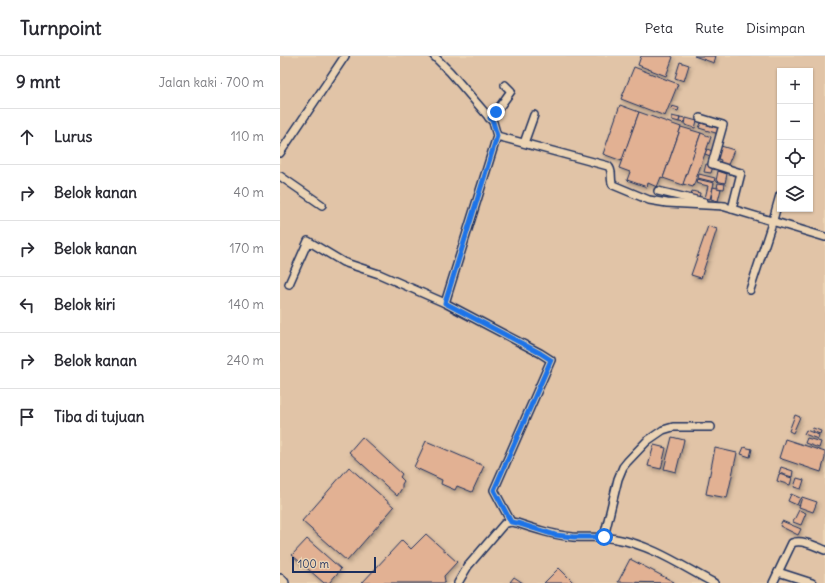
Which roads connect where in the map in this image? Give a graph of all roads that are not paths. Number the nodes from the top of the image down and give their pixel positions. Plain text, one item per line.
1 (345, 56) edge
2 (434, 56) edge
3 (505, 85) dead end
4 (534, 116) dead end
5 (490, 118) junction
6 (700, 118) dead end
7 (497, 136) junction
8 (524, 143) junction
9 (280, 154) edge
10 (280, 176) edge
11 (658, 190) dead end
12 (322, 205) dead end
13 (777, 206) edge
14 (728, 207) junction
15 (773, 220) junction
16 (825, 237) edge
17 (289, 284) dead end
18 (750, 290) dead end
19 (445, 303) junction
20 (711, 427) dead end
21 (511, 522) junction
22 (604, 537) junction
23 (825, 550) edge
24 (778, 572) junction
25 (280, 580) edge
26 (283, 583) edge
27 (458, 583) edge
28 (714, 583) edge
29 (773, 583) edge
30 (812, 583) edge

1 - 9 street
2 - 5 street
3 - 5 street
4 - 8 street
5 - 7 street
6 - 14 street
7 - 8 street
7 - 19 street
8 - 14 street
10 - 12 street
11 - 14 street
13 - 15 street
14 - 15 street
15 - 16 street
15 - 18 street
17 - 19 street
19 - 21 street
20 - 22 street
21 - 22 street
21 - 27 street
22 - 28 street
23 - 24 street
24 - 29 street
24 - 30 street
25 - 26 highway

